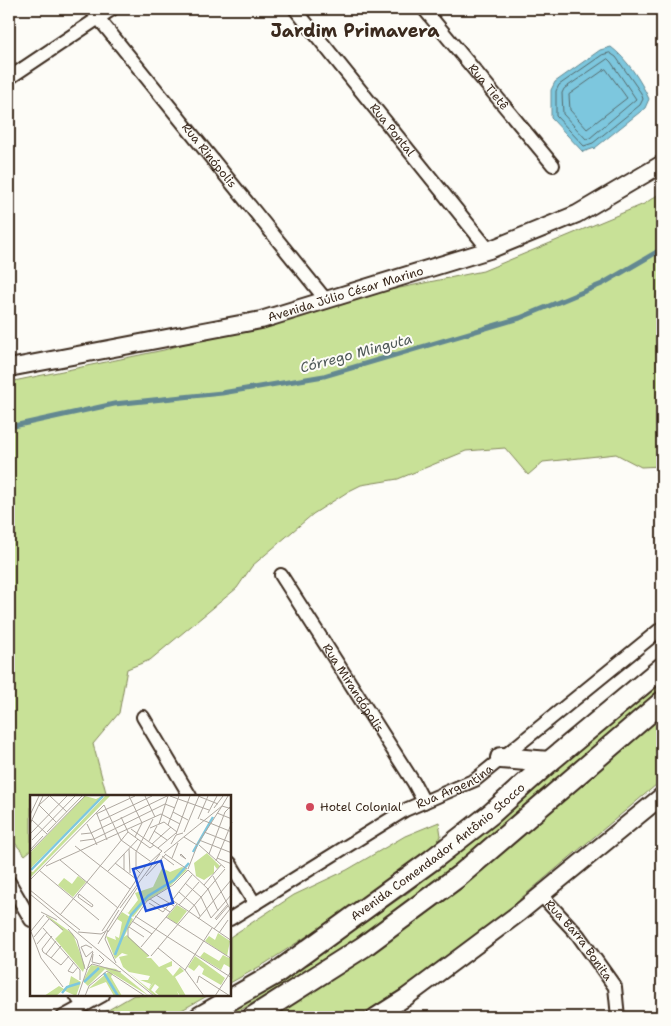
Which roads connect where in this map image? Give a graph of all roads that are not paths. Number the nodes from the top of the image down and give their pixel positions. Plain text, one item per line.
1 (112, 9) edge
2 (295, 9) edge
3 (424, 9) edge
4 (95, 13) edge
5 (10, 76) edge
6 (662, 164) edge
7 (552, 165) dead end
8 (488, 250) junction
9 (326, 300) junction
10 (9, 368) edge
11 (280, 575) dead end
12 (662, 628) edge
13 (662, 668) edge
14 (662, 702) edge
15 (142, 717) dead end
16 (501, 758) junction
17 (548, 762) junction
18 (189, 795) edge
19 (662, 796) edge
20 (424, 802) junction
21 (231, 865) edge
22 (9, 882) edge
23 (541, 895) junction
24 (255, 904) junction
25 (30, 918) edge
26 (231, 918) edge
27 (77, 996) edge
28 (100, 996) edge
29 (83, 1006) junction
30 (63, 1017) edge
31 (200, 1017) edge
32 (253, 1017) edge
33 (375, 1017) edge
34 (618, 1017) edge

1 - 4 street
2 - 8 street, Rua Pontal
3 - 7 street, Rua Tietê
4 - 5 street
4 - 9 street, Rua Rinópolis
6 - 8 street, Avenida Júlio César Marino
8 - 9 street, Avenida Júlio César Marino
9 - 10 street, Avenida Júlio César Marino
11 - 20 street, Rua Mirandópolis
12 - 16 street, Rua Argentina
13 - 17 main road, Avenida Comendador Antônio Stocco
14 - 32 main road
15 - 18 street
16 - 17 main road
16 - 20 street, Rua Argentina
17 - 31 main road, Avenida Comendador Antônio Stocco
19 - 23 street
20 - 24 street, Rua Argentina
21 - 24 street
22 - 25 street
23 - 33 street
23 - 34 street, Rua Barra Bonita
24 - 26 street, Rua Argentina
27 - 29 street
28 - 29 street
29 - 30 street

